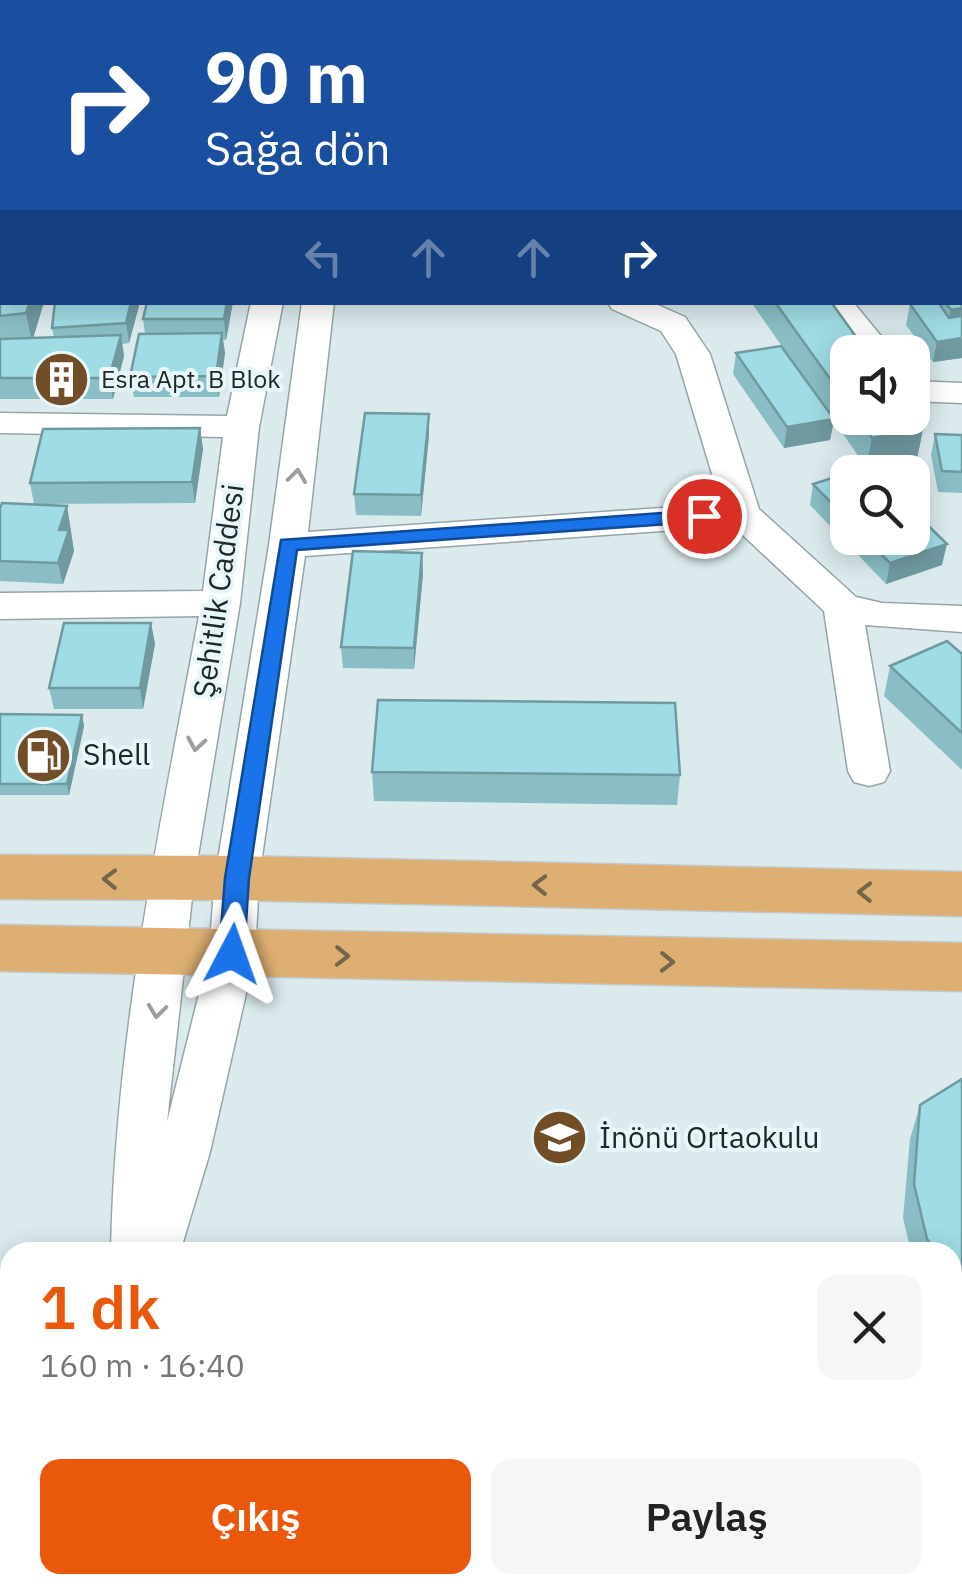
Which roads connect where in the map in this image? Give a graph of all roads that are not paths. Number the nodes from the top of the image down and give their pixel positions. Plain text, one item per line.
1 (266, 305) edge
2 (318, 305) edge
3 (630, 305) edge
4 (838, 305) edge
5 (863, 335) edge
6 (930, 391) edge
7 (962, 392) edge
8 (0, 423) edge
9 (242, 427) junction
10 (742, 514) junction
11 (288, 544) junction
12 (220, 603) junction
13 (0, 606) edge
14 (843, 607) junction
15 (962, 619) edge
16 (869, 771) dead end
17 (0, 877) edge
18 (237, 878) junction
19 (172, 880) junction
20 (962, 894) edge
21 (0, 948) edge
22 (164, 952) junction
23 (232, 954) junction
24 (962, 968) edge
25 (137, 1242) edge
26 (157, 1242) edge

1 - 9 street, Şehitlik Caddesi
11 -> 2 street, Şehitlik Caddesi
3 - 10 street
4 - 5 street
6 - 7 street
8 - 9 street
9 - 12 street, Şehitlik Caddesi
10 - 11 street
10 - 14 street
11 - 18 street, Şehitlik Caddesi
12 - 13 street
12 -> 19 street, Şehitlik Caddesi
14 - 15 street
14 - 16 street
19 -> 17 main road
18 - 19 main road
20 -> 18 main road
18 - 23 street, Şehitlik Caddesi
19 - 22 street, Şehitlik Caddesi
21 - 22 main road
22 - 23 main road
22 -> 25 street, Şehitlik Caddesi
23 -> 24 main road
23 - 26 street, Şehitlik Caddesi

